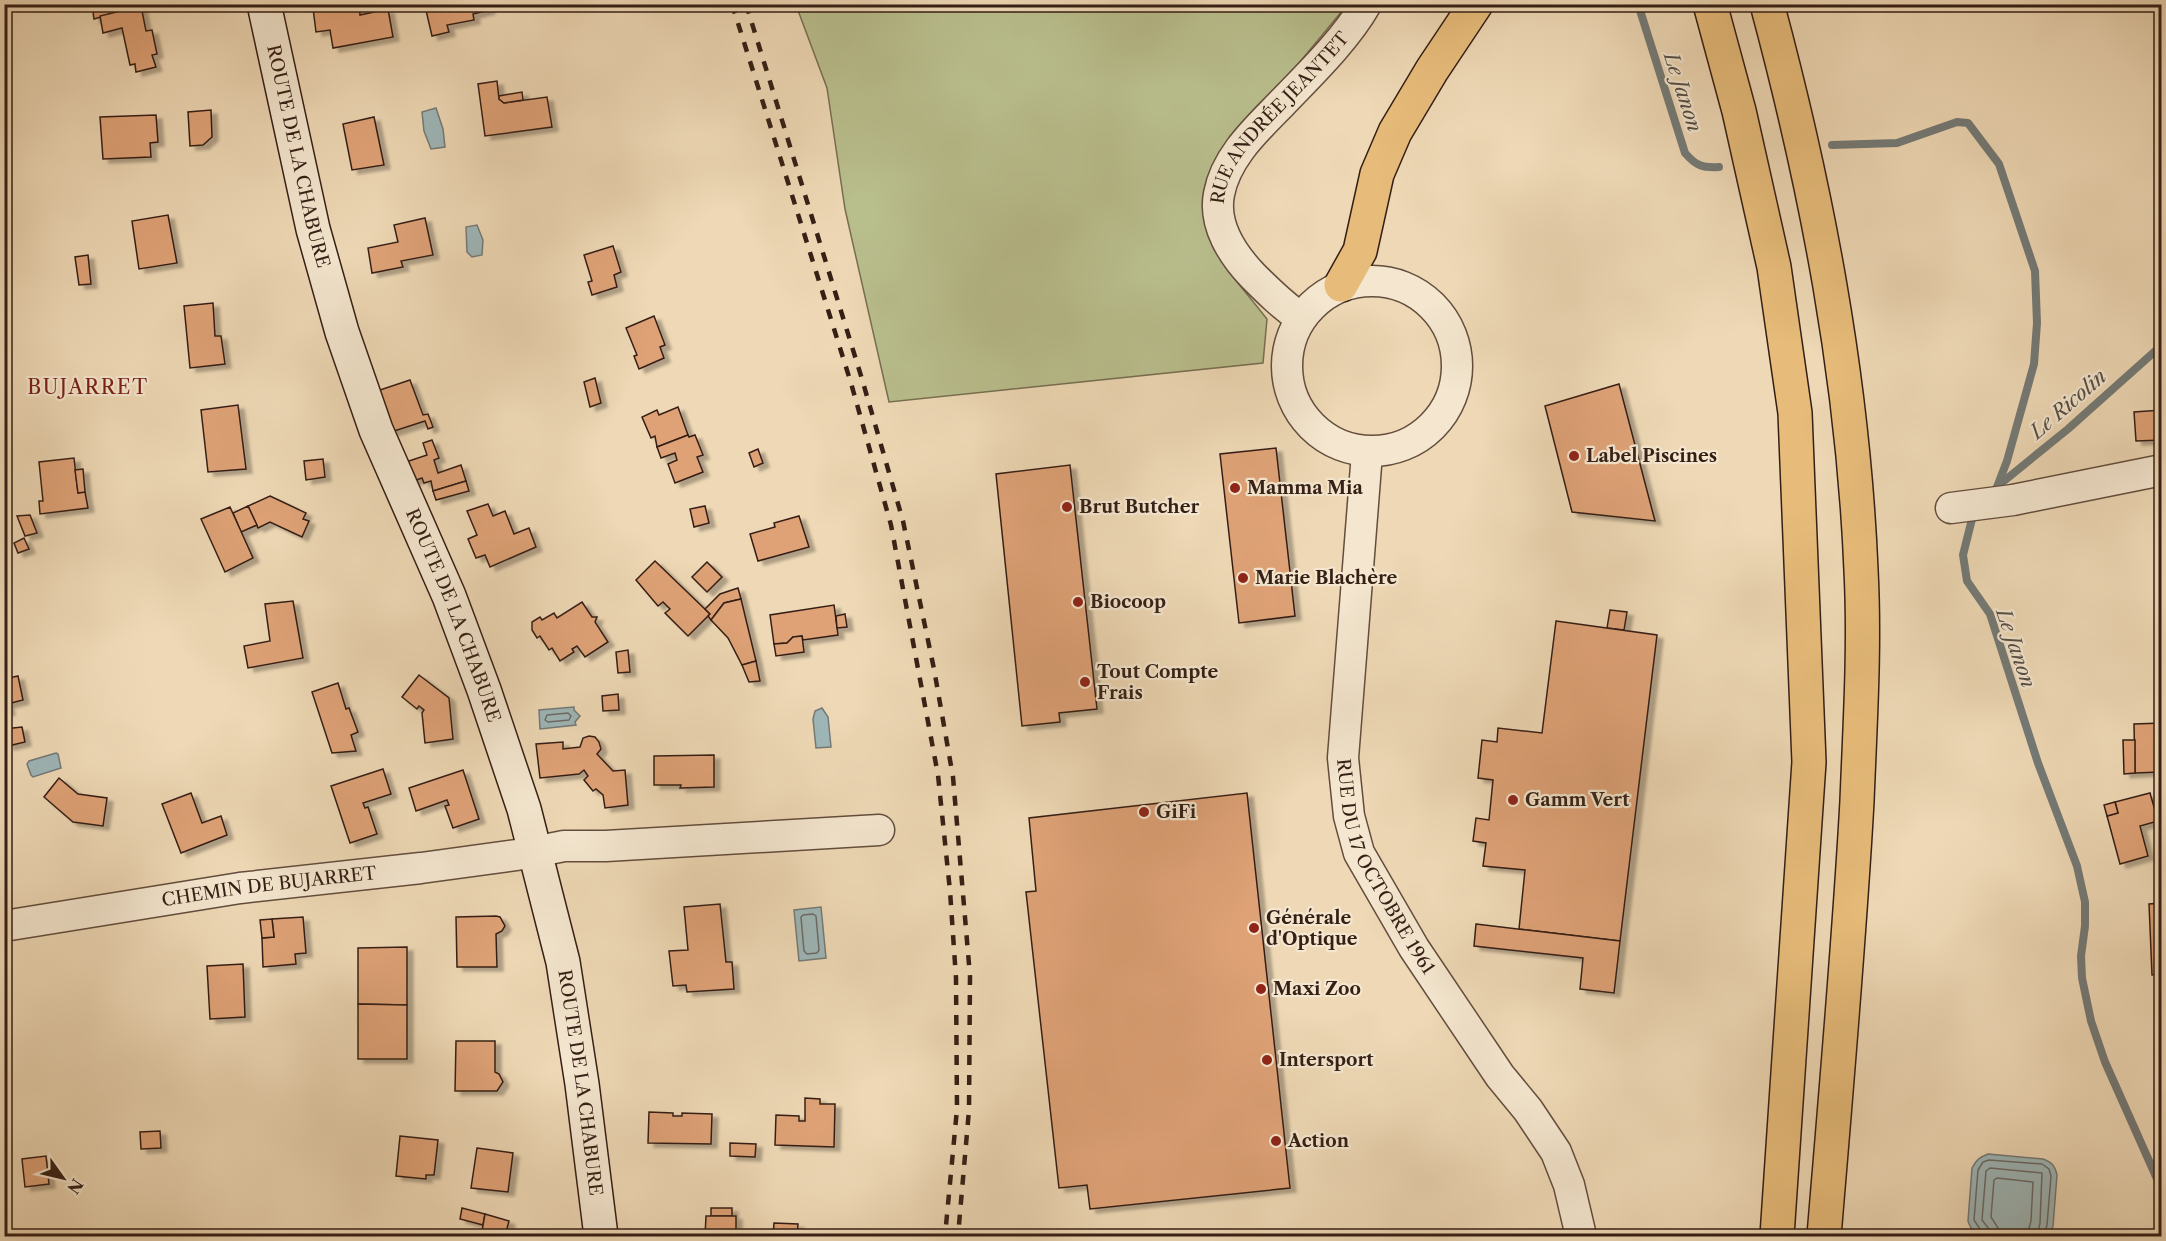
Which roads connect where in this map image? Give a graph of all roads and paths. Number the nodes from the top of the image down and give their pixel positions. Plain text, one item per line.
1 (264, 4) edge
2 (1366, 4) edge
3 (1476, 4) edge
4 (1710, 4) edge
5 (1767, 4) edge
6 (1341, 285) junction
7 (1301, 318) junction
8 (1367, 453) junction
9 (2162, 470) edge
10 (1959, 507) dead end
11 (879, 830) dead end
12 (536, 851) junction
13 (4, 926) edge
14 (601, 1236) edge
15 (1581, 1236) edge
16 (1777, 1236) edge
17 (1824, 1236) edge

1 - 12 main road, ROUTE DE LA CHABURE
2 - 7 street, RUE ANDRÉE JEANTET
3 - 6 highway
4 - 16 highway
5 - 17 highway
6 - 7 street
6 - 8 street
7 - 8 street
8 - 15 street, RUE DU 17 OCTOBRE 1961
9 - 10 street
11 - 12 street, CHEMIN DE BUJARRET
12 - 13 street, CHEMIN DE BUJARRET
12 - 14 main road, ROUTE DE LA CHABURE

